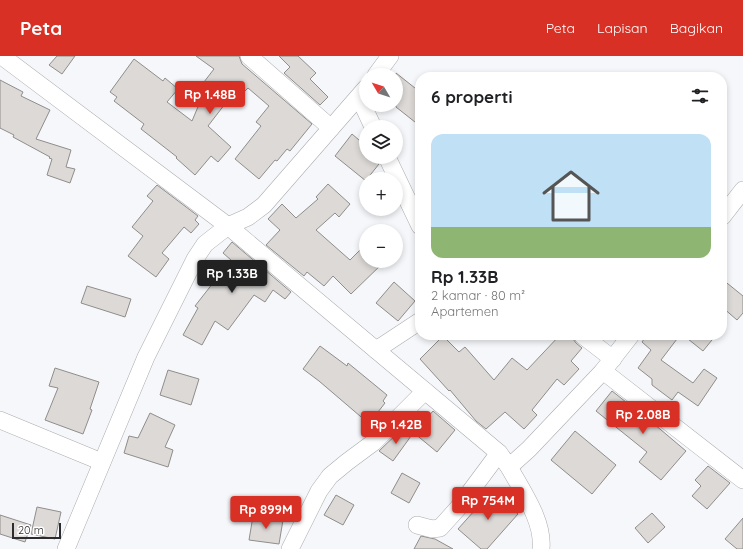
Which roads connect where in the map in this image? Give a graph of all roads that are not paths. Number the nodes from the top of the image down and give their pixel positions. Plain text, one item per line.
1 (2, 56) edge
2 (249, 56) edge
3 (390, 56) edge
4 (0, 62) edge
5 (381, 68) edge
6 (359, 96) edge
7 (334, 126) junction
8 (390, 164) edge
9 (743, 190) edge
10 (727, 211) edge
11 (415, 216) edge
12 (228, 226) junction
13 (415, 324) edge
14 (586, 340) edge
15 (627, 340) edge
16 (376, 350) junction
17 (608, 365) junction
18 (425, 391) junction
19 (0, 420) edge
20 (499, 453) junction
21 (102, 462) junction
22 (512, 465) junction
23 (743, 480) edge
24 (417, 525) dead end
25 (66, 549) edge
26 (290, 549) edge
27 (541, 549) edge

1 - 4 street
1 - 12 street
2 - 7 street
3 - 5 street
6 - 7 street
7 - 12 street
8 - 11 street
9 - 10 street
12 - 16 street
12 - 21 street
13 - 16 street
14 - 17 street
15 - 17 street
16 - 18 street
17 - 22 street
17 - 23 street
18 - 20 street
18 - 26 street
19 - 21 street
20 - 22 street
20 - 24 street
21 - 25 street
22 - 27 street

